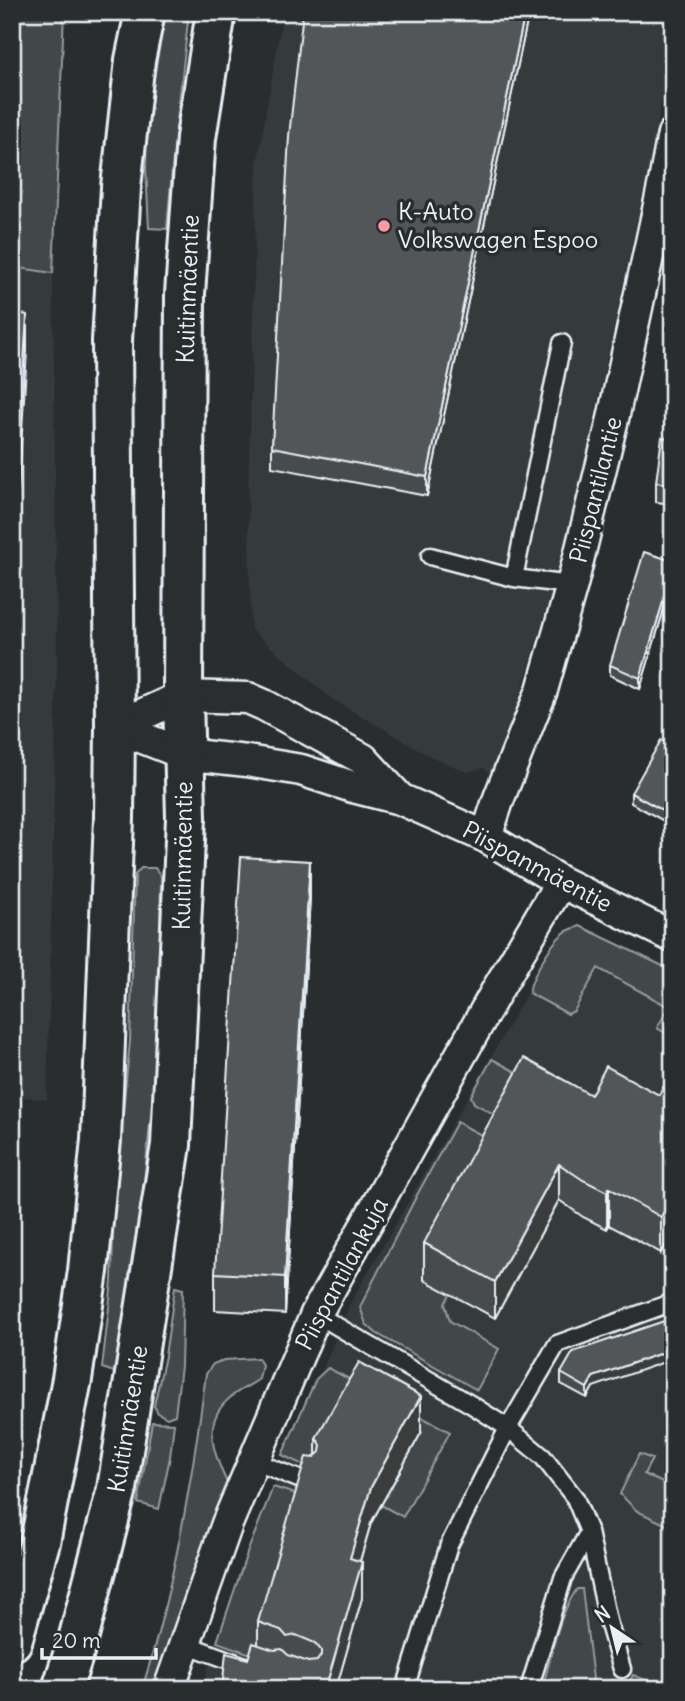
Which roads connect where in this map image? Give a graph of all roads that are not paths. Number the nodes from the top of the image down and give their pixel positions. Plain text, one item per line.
1 (145, 12) edge
2 (216, 12) edge
3 (673, 134) edge
4 (562, 343) dead end
5 (430, 556) dead end
6 (514, 578) junction
7 (572, 585) junction
8 (183, 696) junction
9 (115, 727) junction
10 (184, 754) junction
11 (400, 799) junction
12 (486, 837) junction
13 (561, 882) junction
14 (673, 937) edge
15 (673, 1302) edge
16 (316, 1314) junction
17 (508, 1428) junction
18 (254, 1461) junction
19 (311, 1485) edge
20 (589, 1532) junction
21 (12, 1642) edge
22 (185, 1644) junction
23 (622, 1669) dead end
24 (265, 1673) edge
25 (62, 1689) edge
26 (169, 1689) edge
27 (405, 1689) edge
28 (529, 1689) edge

1 - 9 main road
2 - 8 main road, Kuitinmäentie
3 - 7 street, Piispantilantie
4 - 6 lane
5 - 6 lane
6 - 7 lane
7 - 12 street, Piispantilantie
8 - 9 street, Piispanmäentie
8 - 10 main road, Kuitinmäentie
8 - 11 street, Piispanmäentie
9 - 10 street, Piispanmäentie
9 - 21 main road
10 - 11 street, Piispanmäentie
10 - 25 main road, Kuitinmäentie
11 - 12 street, Piispanmäentie
12 - 13 street, Piispanmäentie
13 - 14 street, Piispanmäentie
13 - 16 street, Piispantilankuja
15 - 17 lane
16 - 17 lane
16 - 18 street, Piispantilankuja
17 - 20 lane
17 - 27 lane
18 - 19 lane
18 - 22 street, Piispantilankuja
20 - 23 lane
20 - 28 lane
22 - 24 lane
22 - 26 street, Piispantilankuja

